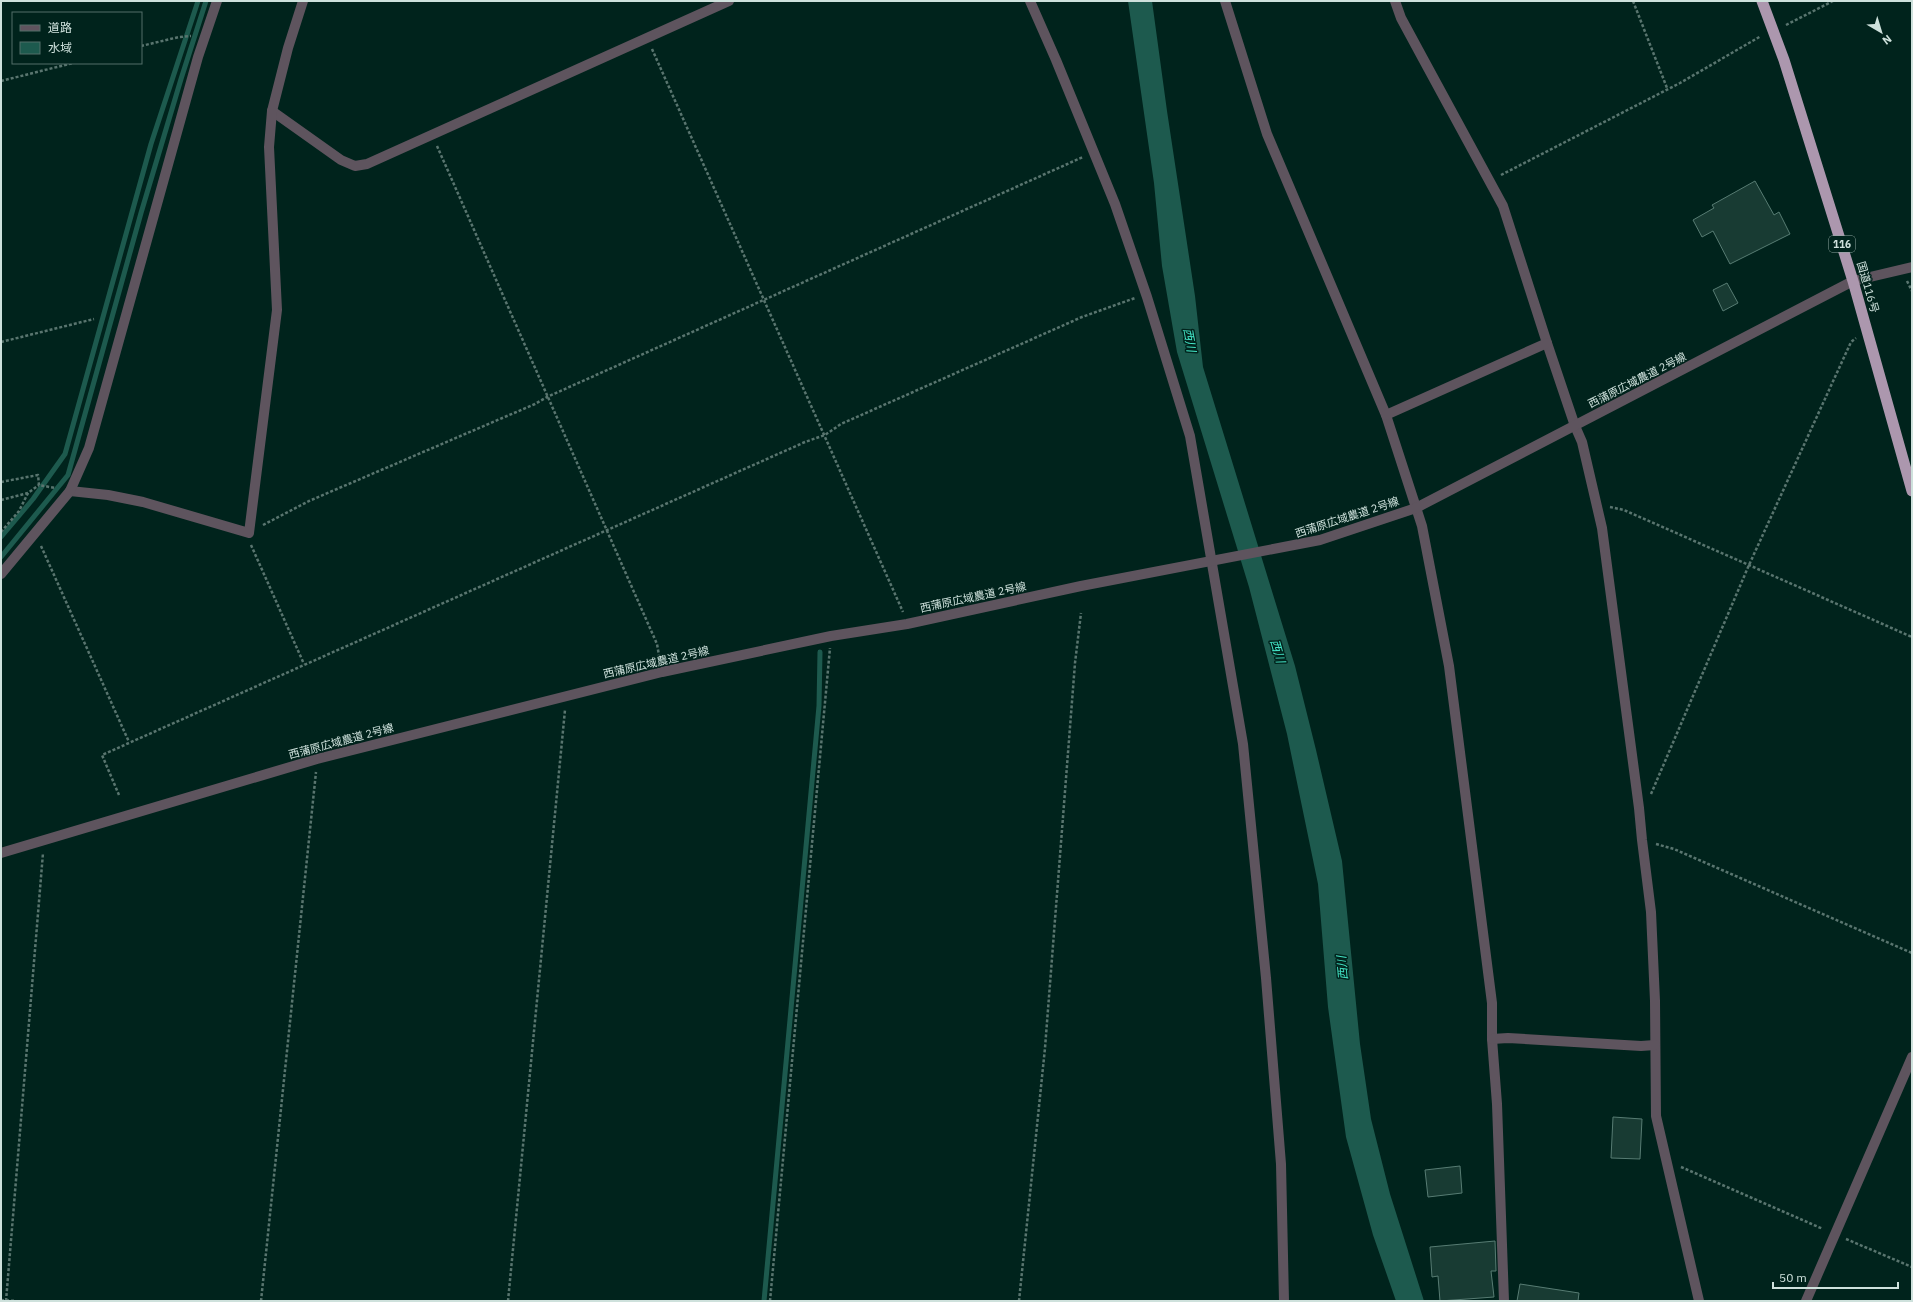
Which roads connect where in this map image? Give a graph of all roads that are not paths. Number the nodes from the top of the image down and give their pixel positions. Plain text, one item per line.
1 (217, 1) edge
2 (303, 1) edge
3 (729, 1) edge
4 (1030, 1) edge
5 (1225, 1) edge
6 (1395, 1) edge
7 (1762, 1) edge
8 (272, 110) junction
9 (1912, 267) edge
10 (1853, 281) junction
11 (1547, 342) junction
12 (1386, 415) junction
13 (1575, 426) junction
14 (70, 491) junction
15 (1912, 491) edge
16 (1416, 508) junction
17 (1212, 562) junction
18 (1, 574) edge
19 (1, 853) edge
20 (1492, 1039) junction
21 (1656, 1045) junction
22 (1912, 1057) edge
23 (1284, 1301) edge
24 (1504, 1301) edge
25 (1699, 1301) edge
26 (1806, 1301) edge

1 - 14 street
2 - 8 street
3 - 8 street
4 - 17 street
5 - 12 street
6 - 11 street
7 - 10 highway, 国道116号 / 116
8 - 14 street
9 - 10 street, 西蒲原広域農道 2号線
10 - 13 street, 西蒲原広域農道 2号線
10 - 15 highway, 国道116号 / 116
11 - 12 street
11 - 13 street
12 - 16 street
13 - 16 street, 西蒲原広域農道 2号線
13 - 21 street
14 - 18 street
16 - 17 street, 西蒲原広域農道 2号線
16 - 20 street
17 - 19 street, 西蒲原広域農道 2号線
17 - 23 street
20 - 21 street
20 - 24 street
21 - 25 street
22 - 26 street

